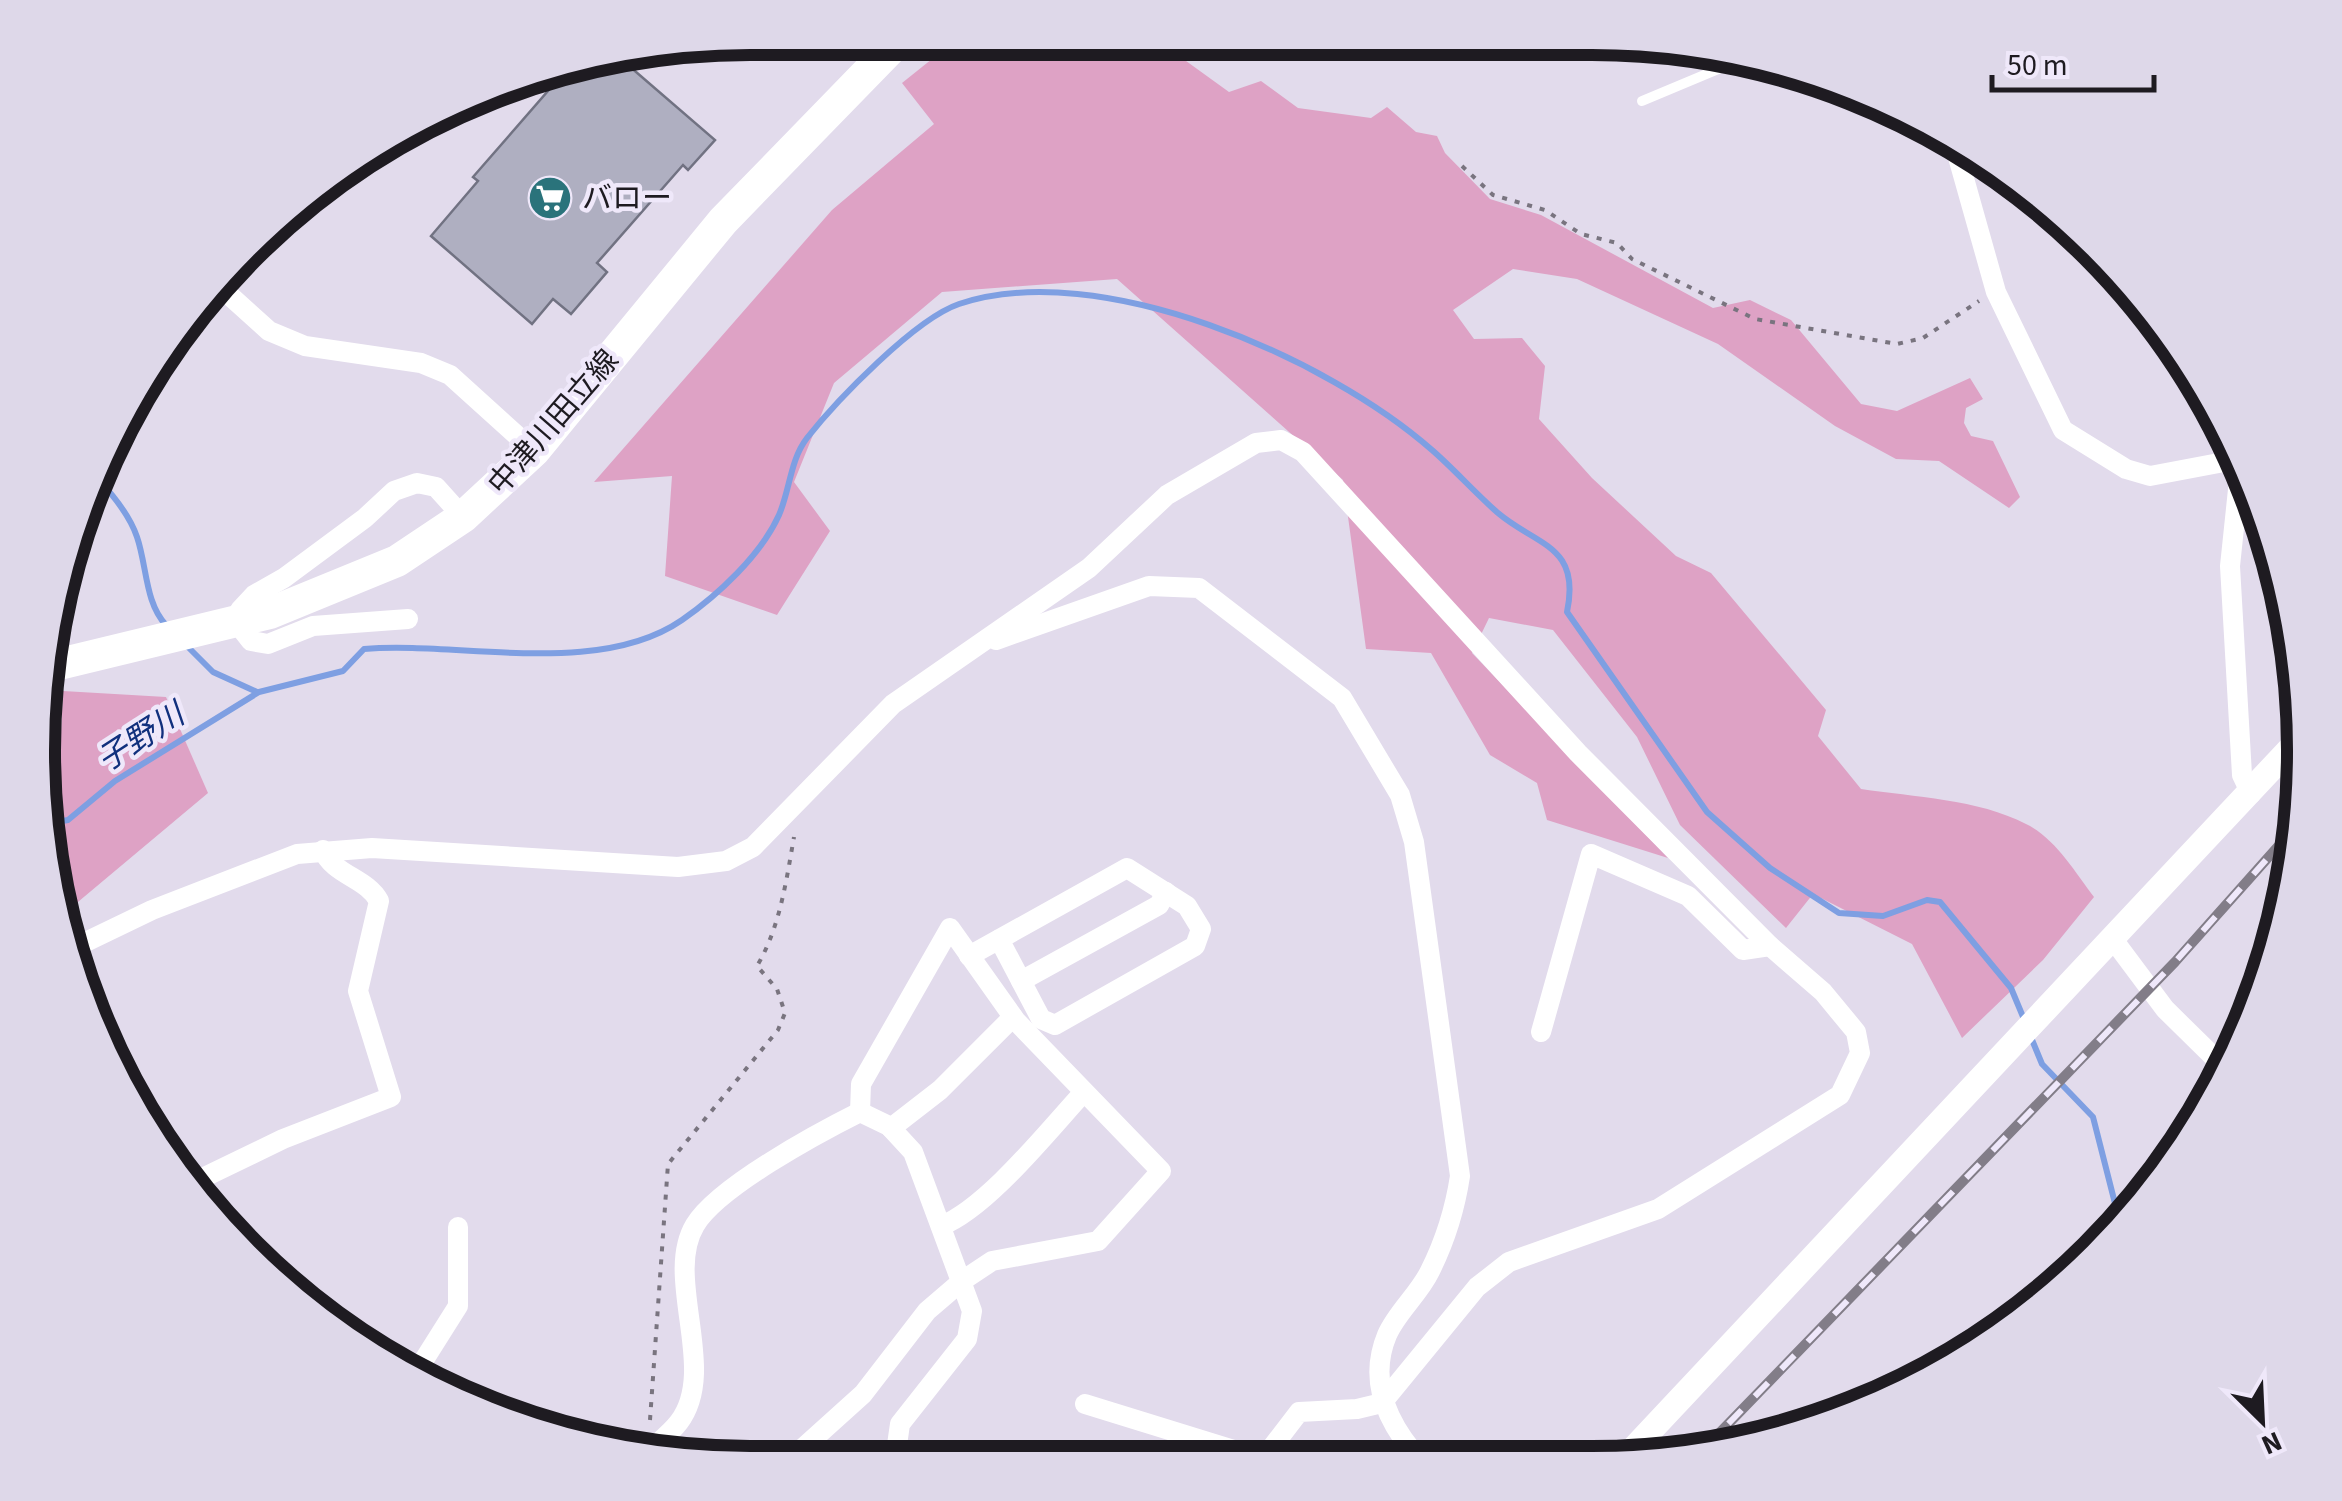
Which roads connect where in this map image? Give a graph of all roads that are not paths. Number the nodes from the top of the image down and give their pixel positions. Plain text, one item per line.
1 (873, 55) edge
2 (1723, 67) edge
3 (1642, 101) dead end
4 (1959, 160) edge
5 (227, 293) edge
6 (534, 451) junction
7 (2224, 463) edge
8 (2237, 492) edge
9 (464, 518) junction
10 (408, 619) dead end
11 (980, 644) junction
12 (61, 663) edge
13 (2287, 753) edge
14 (2251, 794) junction
15 (324, 850) junction
16 (1166, 892) junction
17 (999, 940) junction
18 (83, 944) edge
19 (1770, 946) junction
20 (2103, 946) junction
21 (969, 956) junction
22 (1021, 982) junction
23 (1013, 1017) junction
24 (1542, 1032) dead end
25 (2215, 1058) edge
26 (1083, 1094) junction
27 (860, 1112) junction
28 (891, 1128) junction
29 (202, 1178) edge
30 (941, 1226) junction
31 (458, 1227) dead end
32 (962, 1281) junction
33 (422, 1363) edge
34 (1382, 1403) junction
35 (1085, 1404) dead end
36 (660, 1440) edge
37 (1637, 1445) edge
38 (805, 1446) edge
39 (897, 1446) edge
40 (1221, 1446) edge
41 (1273, 1446) edge
42 (1406, 1446) edge

1 - 6 main road, 中津川田立線
2 - 3 lane
4 - 7 street
5 - 6 street
6 - 9 main road, 中津川田立線
8 - 14 street
9 - 10 street
9 - 12 main road, 中津川田立線
11 - 15 street
11 - 19 street
11 - 34 street
13 - 14 street
14 - 20 street
15 - 18 street
15 - 29 street
16 - 17 street
16 - 22 street
16 - 22 street
17 - 21 street
17 - 22 street
19 - 24 street
19 - 34 street
20 - 25 street
20 - 37 street
21 - 23 street
21 - 27 street
23 - 26 street
23 - 28 street
26 - 30 street
26 - 32 street
27 - 28 street
27 - 36 street
28 - 30 street
30 - 32 street
31 - 33 street
32 - 38 street
32 - 39 street
34 - 41 street
34 - 42 street
35 - 40 street

